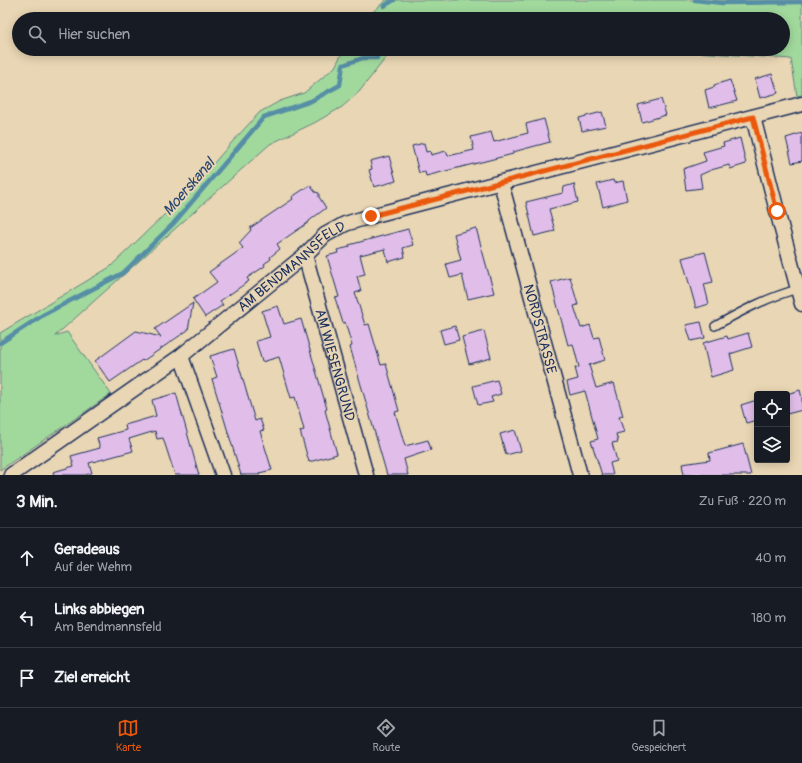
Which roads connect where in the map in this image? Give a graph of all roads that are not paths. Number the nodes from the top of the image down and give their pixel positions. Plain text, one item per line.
1 (802, 104) edge
2 (753, 117) junction
3 (500, 183) junction
4 (305, 255) junction
5 (798, 289) junction
6 (802, 304) edge
7 (715, 326) dead end
8 (182, 356) junction
9 (11, 475) edge
10 (223, 475) edge
11 (366, 475) edge
12 (580, 475) edge

1 - 2 street, AM BENDMANNSFELD
2 - 3 street, AM BENDMANNSFELD
2 - 5 street
3 - 4 street, AM BENDMANNSFELD
3 - 12 street, NORDSTRASSE
4 - 8 street, AM BENDMANNSFELD
4 - 11 street, AM WIESENGRUND
5 - 6 street
5 - 7 lane
8 - 9 street, AM BENDMANNSFELD
8 - 10 street

